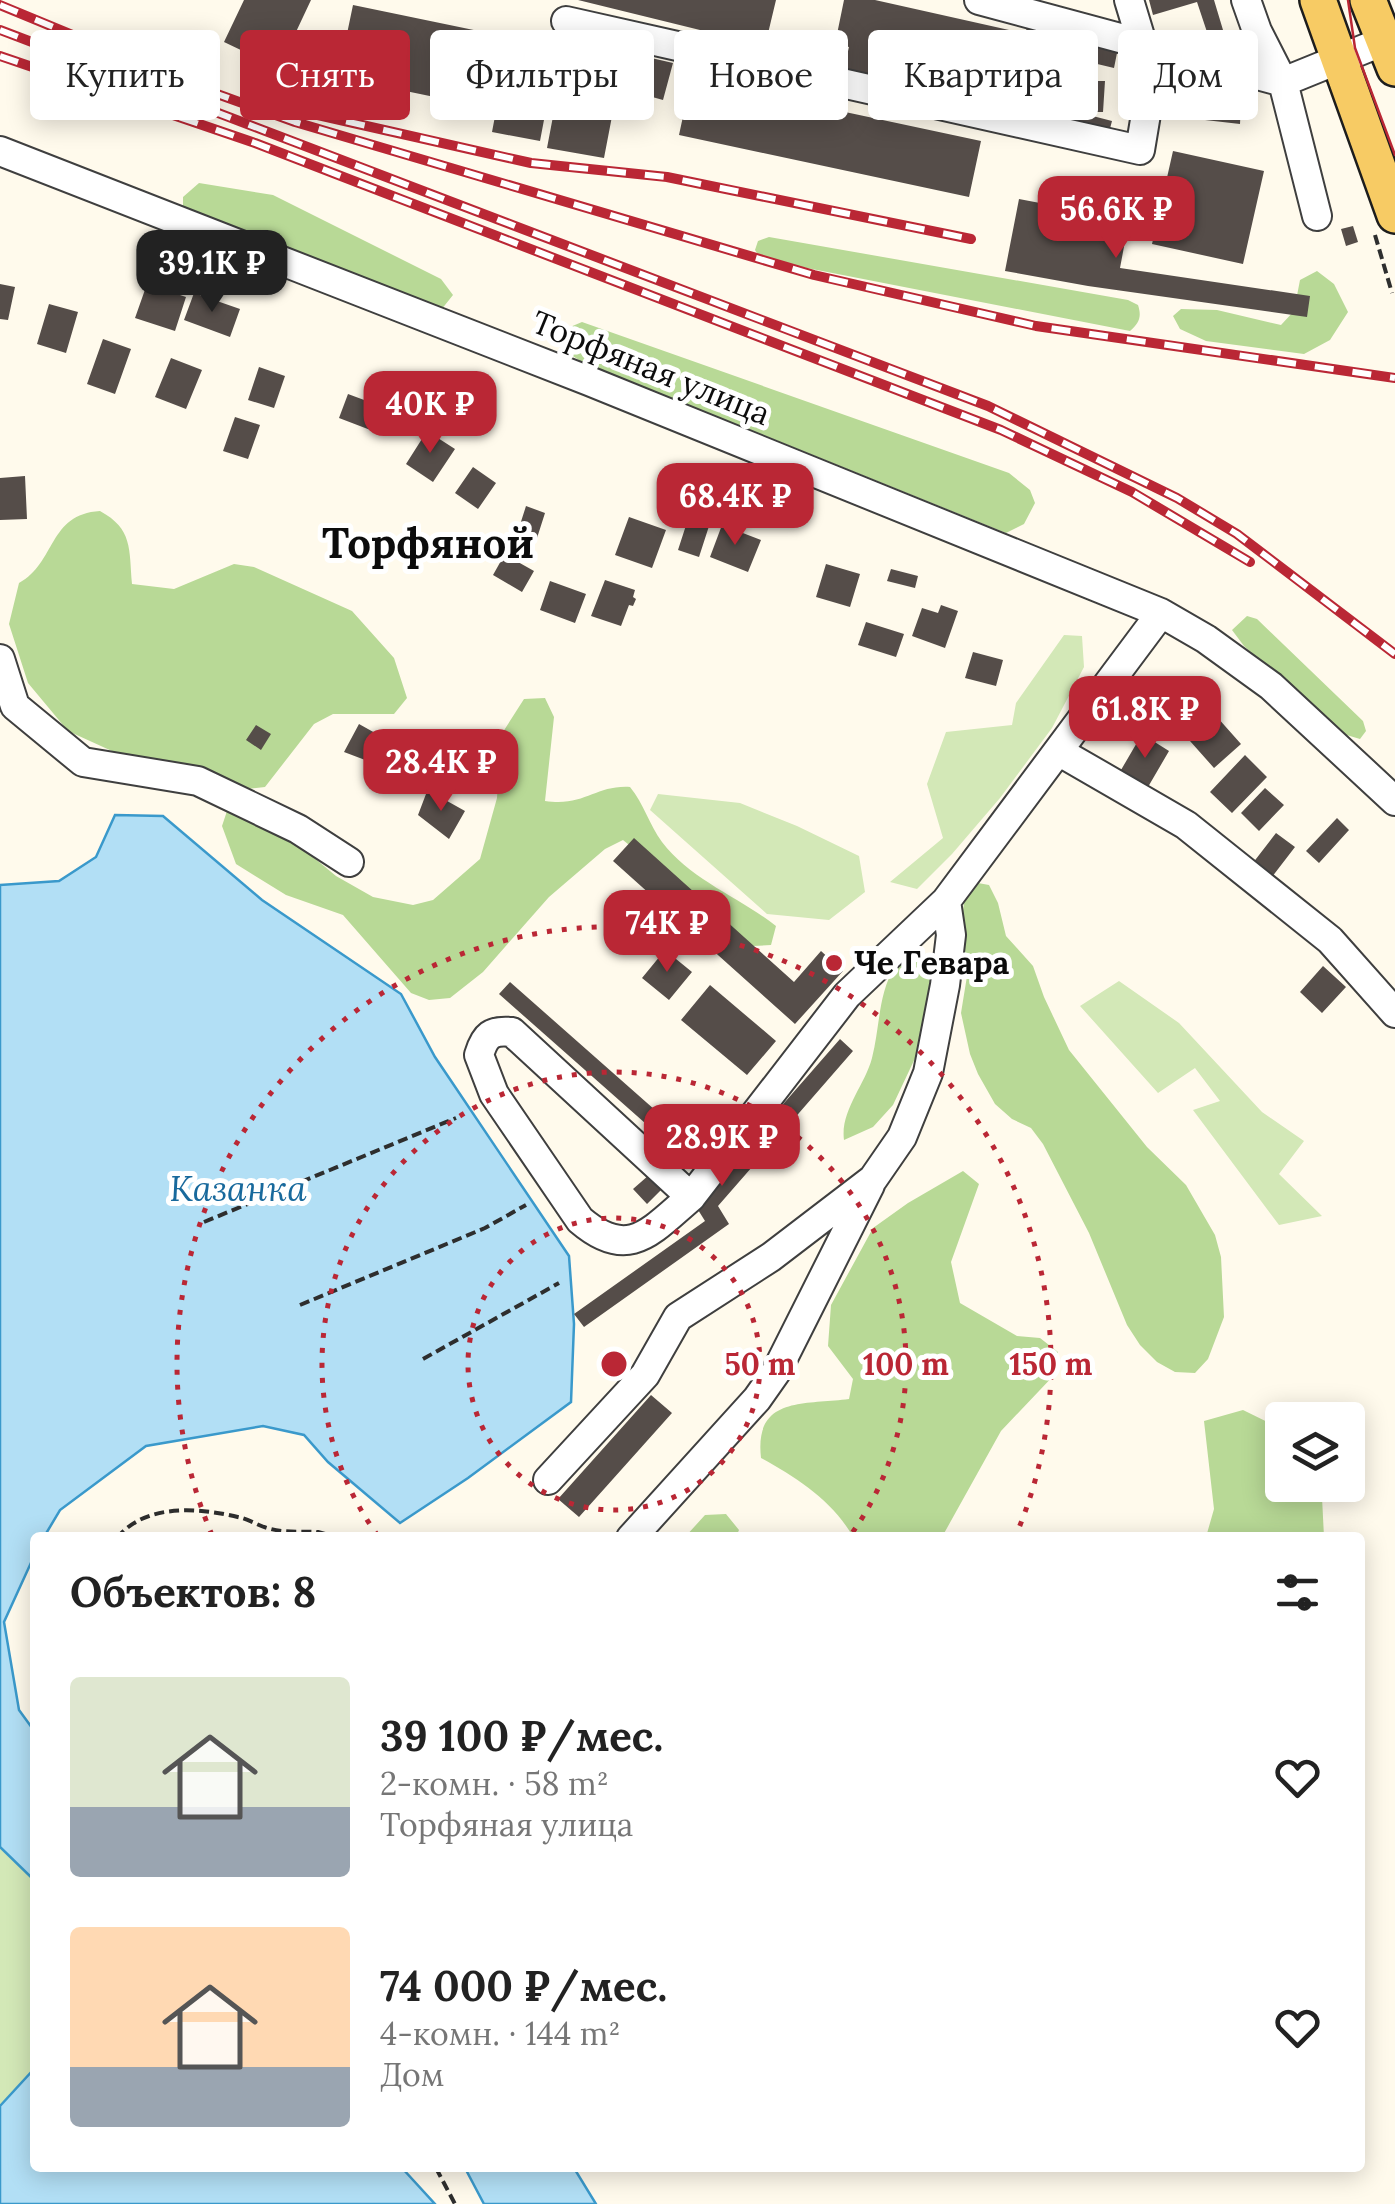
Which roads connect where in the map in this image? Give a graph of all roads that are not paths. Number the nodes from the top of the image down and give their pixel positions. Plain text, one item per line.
1 (979, 0) edge
2 (1129, 0) edge
3 (1246, 0) edge
4 (1318, 0) edge
5 (1368, 0) edge
6 (566, 21) dead end
7 (1143, 30) edge
8 (1118, 37) edge
9 (1391, 51) edge
10 (1338, 61) junction
11 (1258, 75) edge
12 (1283, 82) junction
13 (1143, 120) edge
14 (0, 151) edge
15 (1395, 215) edge
16 (1317, 216) dead end
17 (1161, 613) junction
18 (0, 659) edge
19 (1058, 751) junction
20 (1395, 801) edge
21 (349, 862) dead end
22 (946, 902) junction
23 (1395, 1012) edge
24 (873, 1179) junction
25 (692, 1197) junction
26 (548, 1480) dead end
27 (637, 1532) edge

1 - 8 street
2 - 7 street
3 - 12 street
4 - 10 main road
5 - 9 main road
6 - 13 street
9 - 10 street
10 - 12 street
10 - 15 main road
11 - 12 street
12 - 16 street
14 - 17 street, Торфяная улица
17 - 19 street
17 - 20 street, Торфяная улица
18 - 21 street
19 - 22 street
19 - 23 street
22 - 24 street
22 - 25 street
24 - 26 street
24 - 27 street
25 - 25 street

